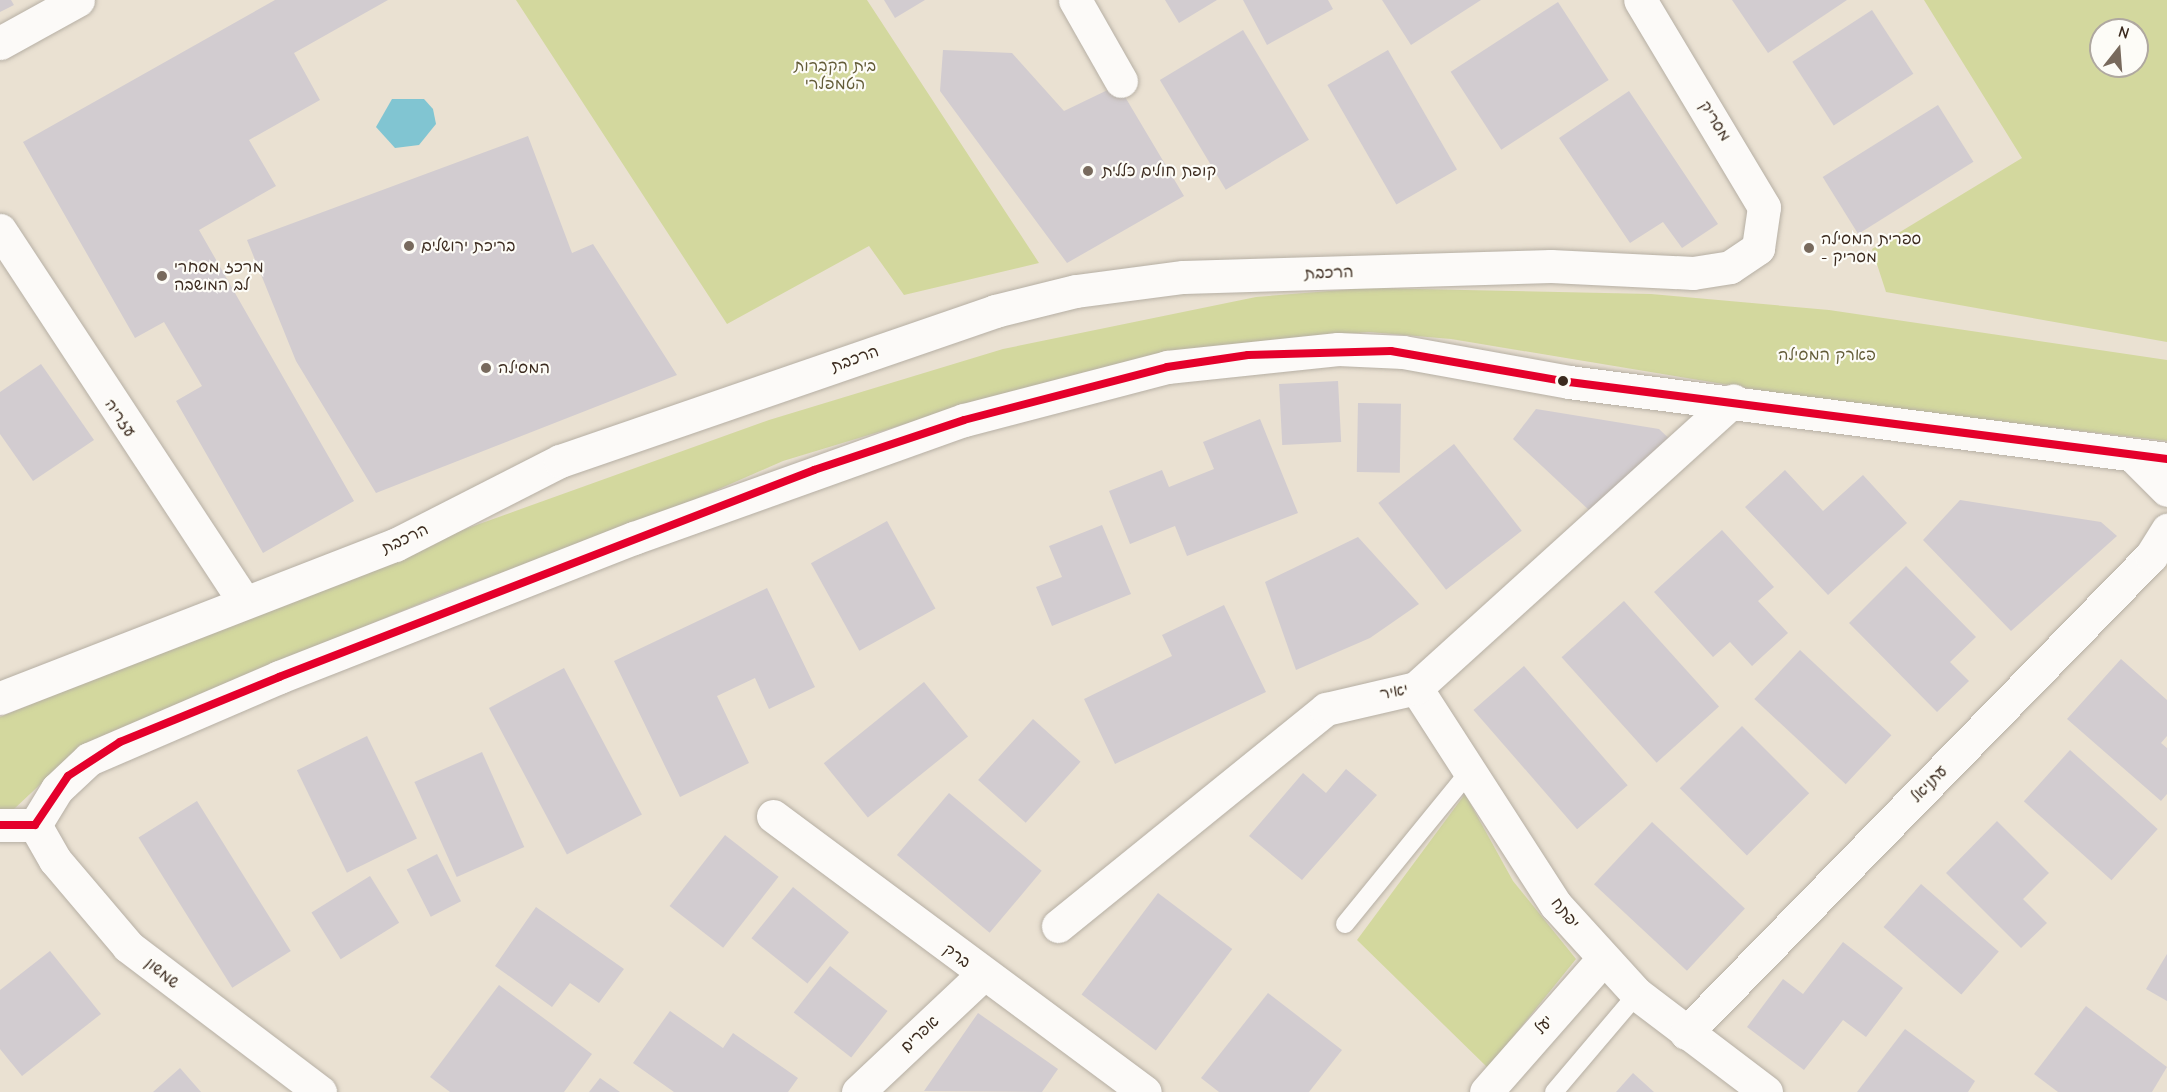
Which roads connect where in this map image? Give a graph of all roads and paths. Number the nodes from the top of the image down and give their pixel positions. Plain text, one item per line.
1 (78, 0) edge
2 (1076, 0) edge
3 (1640, 0) edge
4 (0, 43) edge
5 (1121, 81) dead end
6 (0, 230) edge
7 (1758, 249) joint
8 (1733, 400) junction
9 (2152, 460) edge
10 (2167, 490) edge
11 (2167, 530) edge
12 (244, 602) junction
13 (1416, 688) junction
14 (0, 698) edge
15 (1470, 771) junction
16 (773, 816) dead end
17 (0, 825) edge
18 (34, 825) junction
19 (1344, 924) dead end
20 (1058, 926) dead end
21 (1603, 959) junction
22 (982, 975) junction
23 (1637, 994) junction
24 (1686, 1033) junction
25 (320, 1092) edge
26 (858, 1092) edge
27 (1145, 1092) edge
28 (1486, 1092) edge
29 (1554, 1092) edge
30 (1766, 1092) edge

1 - 4 street
2 - 5 street
3 - 7 street, מסריק
6 - 12 street, עזריה
7 - 12 street, הרכבת
8 - 9 street
8 - 13 street, יאיר
8 - 18 street
9 - 10 street
11 - 24 street, עתניאל
12 - 14 street, הרכבת
13 - 15 street, יפתח
13 - 20 street, יאיר
15 - 19 lane
15 - 21 street, יפתח
16 - 22 street, ברק
17 - 18 street
18 - 25 street, שמשון
21 - 23 street, יפתח
21 - 28 street, יעל
22 - 26 street, אפרים
22 - 27 street, ברק
23 - 24 street, יפתח
23 - 29 lane
24 - 30 street, יפתח

